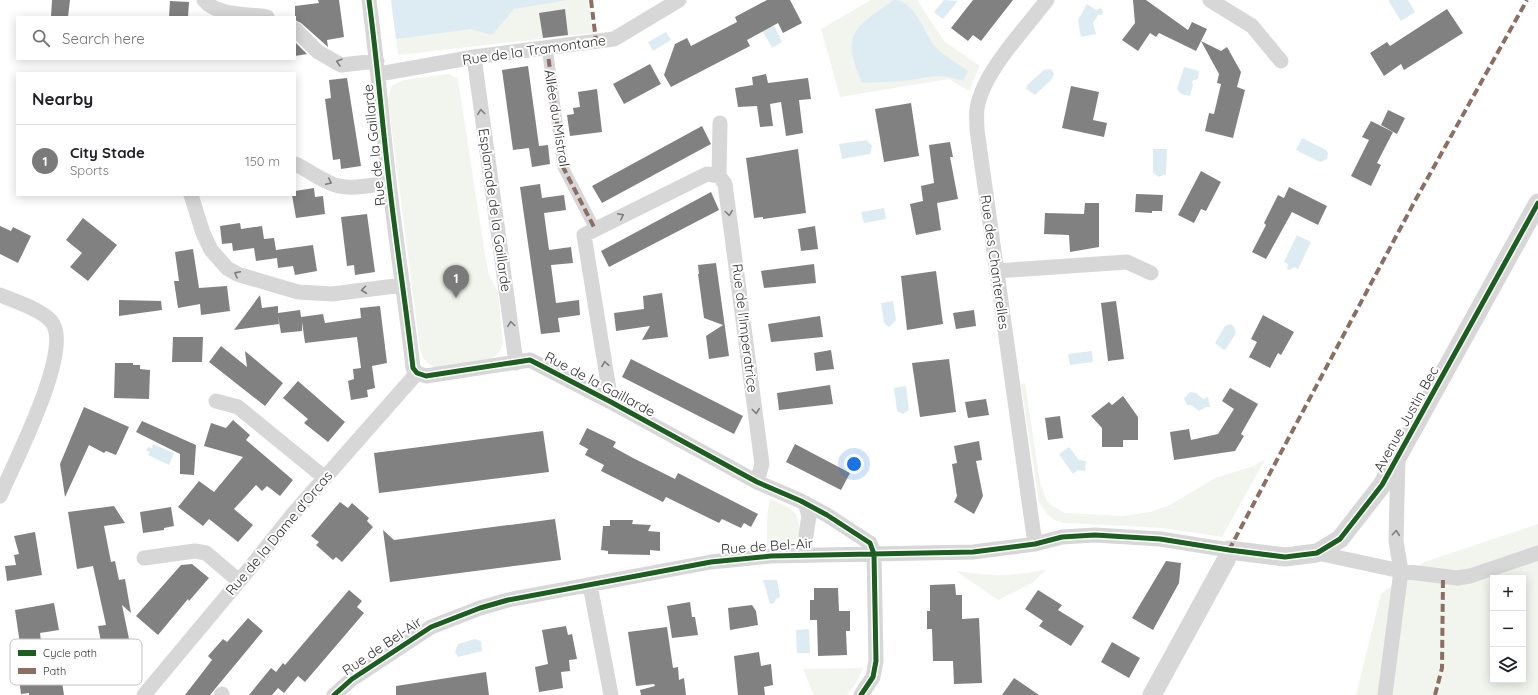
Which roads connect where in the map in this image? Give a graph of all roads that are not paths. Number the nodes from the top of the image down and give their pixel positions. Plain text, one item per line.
1 (204, 0) edge
2 (369, 0) edge
3 (679, 0) edge
4 (1047, 0) edge
5 (1210, 0) edge
6 (259, 16) edge
7 (296, 30) edge
8 (547, 47) junction
9 (474, 57) junction
10 (1281, 61) dead end
11 (378, 68) junction
12 (720, 123) dead end
13 (296, 165) edge
14 (719, 176) junction
15 (389, 183) junction
16 (191, 196) edge
17 (1538, 203) edge
18 (595, 230) junction
19 (996, 272) junction
20 (1151, 273) dead end
21 (403, 285) junction
22 (0, 295) edge
23 (516, 363) junction
24 (416, 373) junction
25 (216, 401) dead end
26 (611, 402) junction
27 (1398, 459) junction
28 (326, 478) junction
29 (757, 482) junction
30 (0, 496) edge
31 (804, 503) junction
32 (1035, 544) junction
33 (1229, 550) junction
34 (1317, 553) junction
35 (874, 554) junction
36 (1538, 554) edge
37 (803, 555) junction
38 (144, 558) dead end
39 (1401, 571) junction
40 (239, 581) junction
41 (590, 585) junction
42 (144, 695) edge
43 (334, 695) edge
44 (611, 695) edge
45 (861, 695) edge
46 (1152, 695) edge
47 (1385, 695) edge

1 - 6 street
2 - 11 street, Rue de la Gaillarde
3 - 8 street, Rue de la Tramontane
4 - 19 street, Rue des Chanterelles
5 - 10 street
11 -> 7 street, Rue de la Tramontane
8 - 9 street, Rue de la Tramontane
8 - 18 street, Allée du Mistral
9 - 11 street, Rue de la Tramontane
23 -> 9 street, Esplanade de la Gaillarde
11 - 15 street, Rue de la Gaillarde
12 - 14 street, Rue de l'Imperatrice
13 -> 15 street
18 -> 14 street
14 -> 29 street, Rue de l'Imperatrice
15 - 21 street, Rue de la Gaillarde
21 -> 16 street
17 - 27 street, Avenue Justin Bec
26 -> 18 street
19 - 20 street
19 - 32 street, Rue des Chanterelles
21 - 24 street, Rue de la Gaillarde
22 - 30 street
23 - 24 street, Rue de la Gaillarde
23 - 26 street, Rue de la Gaillarde
24 - 28 street, Rue de la Dame d'Orcas
25 - 28 street
26 - 29 street, Rue de la Gaillarde
27 - 34 street, Avenue Justin Bec
39 -> 27 street
28 - 40 street, Rue de la Dame d'Orcas
29 - 31 street, Rue de la Gaillarde
31 - 35 street, Rue de la Gaillarde
31 - 37 street
32 - 33 street, Rue de Bel-Air
32 - 35 street, Rue de Bel-Air
33 - 34 street, Avenue Justin Bec
33 - 46 street
34 - 39 street
35 - 37 street, Rue de Bel-Air
35 - 45 street
36 - 39 street
37 - 41 street, Rue de Bel-Air
38 - 40 street
39 - 47 street
40 - 42 street, Rue de la Dame d'Orcas
41 - 43 street, Rue de Bel-Air
41 - 44 street

